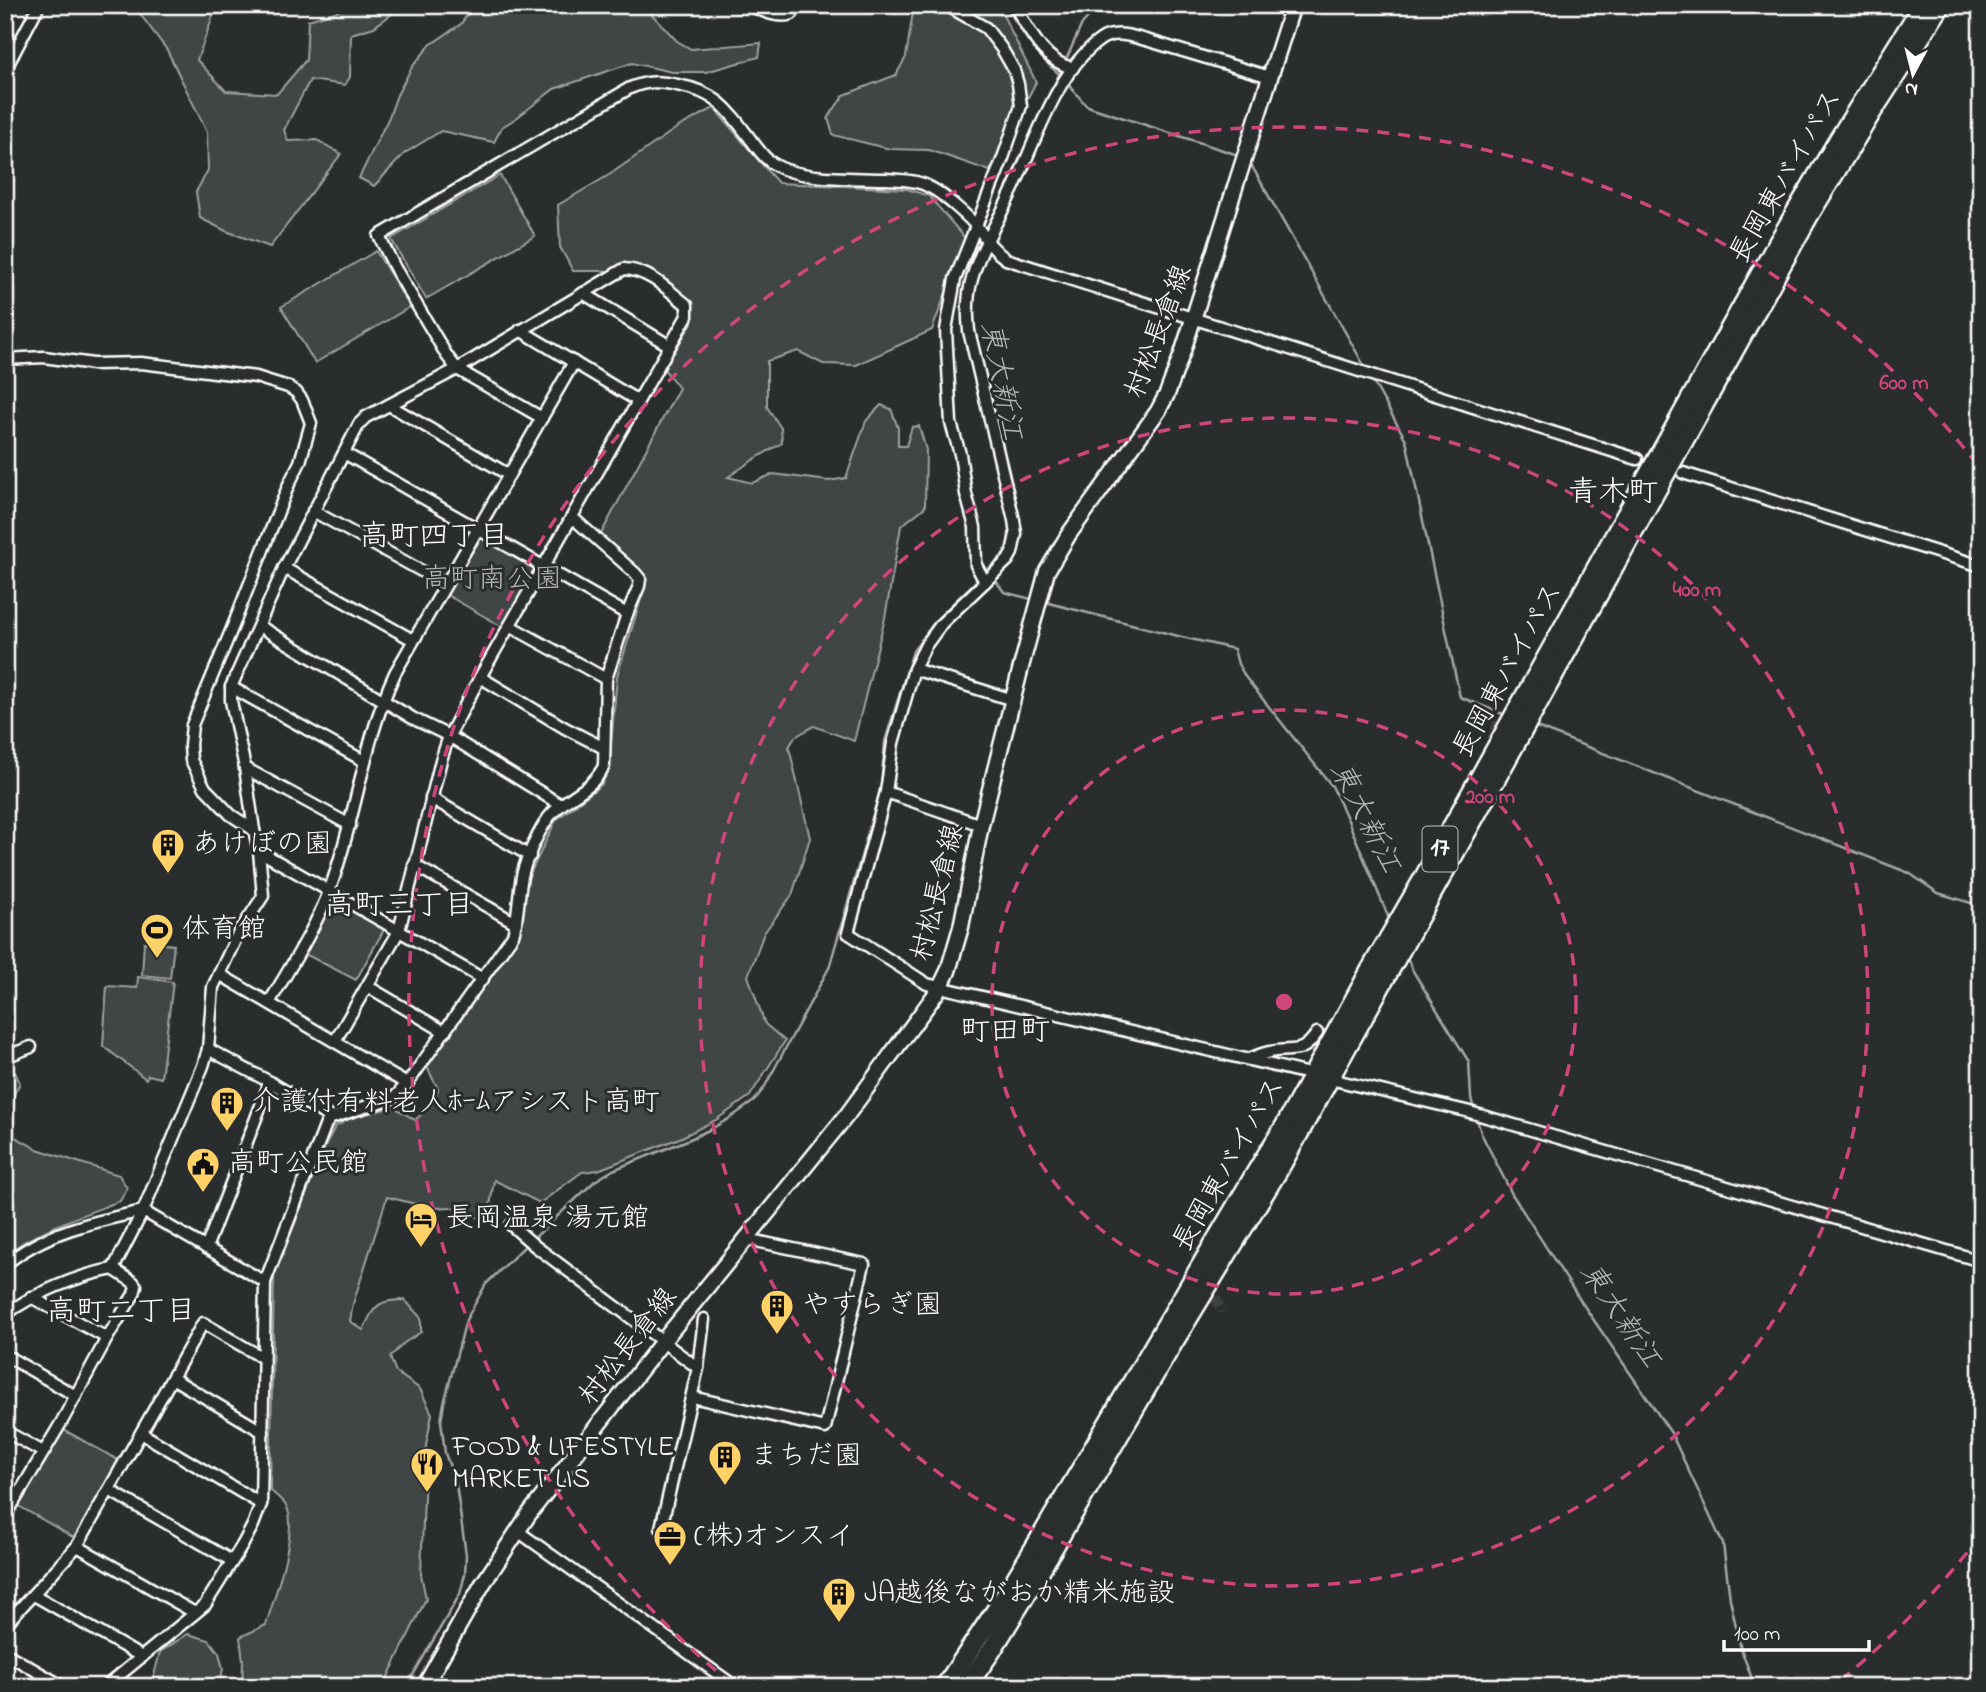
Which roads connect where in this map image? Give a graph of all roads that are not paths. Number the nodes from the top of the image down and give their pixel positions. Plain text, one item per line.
1 (38, 5) edge
2 (749, 5) edge
3 (796, 5) edge
4 (946, 5) edge
5 (1014, 5) edge
6 (1293, 5) edge
7 (1923, 5) edge
8 (1941, 5) edge
9 (1073, 68) junction
10 (5, 70) edge
11 (1270, 77) junction
12 (976, 226) junction
13 (988, 243) junction
14 (583, 293) junction
15 (1194, 319) junction
16 (520, 330) junction
17 (670, 346) junction
18 (5, 359) edge
19 (573, 362) junction
20 (457, 369) junction
21 (638, 401) junction
22 (389, 405) junction
23 (542, 418) junction
24 (344, 453) junction
25 (1637, 459) dead end
26 (1683, 473) dead end
27 (509, 475) junction
28 (313, 511) junction
29 (573, 517) junction
30 (478, 529) junction
31 (1981, 566) edge
32 (285, 568) junction
33 (544, 568) junction
34 (985, 582) junction
35 (445, 584) junction
36 (627, 614) junction
37 (259, 626) junction
38 (510, 626) junction
39 (413, 640) junction
40 (914, 669) junction
41 (480, 677) junction
42 (606, 679) junction
43 (231, 687) junction
44 (1013, 699) junction
45 (382, 700) junction
46 (449, 736) junction
47 (604, 748) junction
48 (364, 761) junction
49 (245, 768) junction
50 (886, 792) junction
51 (431, 798) junction
52 (561, 805) junction
53 (350, 825) junction
54 (981, 825) junction
55 (254, 830) junction
56 (259, 851) junction
57 (530, 856) junction
58 (414, 865) junction
59 (329, 891) junction
60 (516, 923) junction
61 (399, 931) junction
62 (219, 974) junction
63 (483, 979) junction
64 (367, 986) junction
65 (940, 988) junction
66 (270, 1003) junction
67 (445, 1032) junction
68 (1317, 1033) dead end
69 (335, 1041) junction
70 (31, 1047) dead end
71 (208, 1049) junction
72 (5, 1057) edge
73 (1247, 1059) junction
74 (1321, 1077) junction
75 (270, 1082) junction
76 (407, 1084) junction
77 (331, 1118) junction
78 (143, 1211) junction
79 (511, 1225) dead end
80 (746, 1239) junction
81 (206, 1248) junction
82 (1981, 1261) edge
83 (5, 1265) edge
84 (113, 1269) junction
85 (265, 1282) junction
86 (31, 1297) junction
87 (5, 1315) edge
88 (704, 1319) dead end
89 (107, 1338) junction
90 (663, 1341) junction
91 (5, 1355) edge
92 (263, 1358) junction
93 (698, 1368) junction
94 (172, 1378) junction
95 (76, 1396) junction
96 (692, 1397) junction
97 (5, 1431) edge
98 (262, 1432) junction
99 (141, 1433) junction
100 (43, 1452) junction
101 (109, 1490) junction
102 (261, 1504) junction
103 (7, 1509) edge
104 (661, 1528) dead end
105 (519, 1532) junction
106 (77, 1546) junction
107 (232, 1561) junction
108 (34, 1595) junction
109 (195, 1613) junction
110 (5, 1625) edge
111 (991, 1651) junction
112 (5, 1653) edge
113 (142, 1657) junction
114 (64, 1687) edge
115 (105, 1687) edge
116 (424, 1687) edge
117 (736, 1687) edge
118 (945, 1687) edge
119 (966, 1687) edge
120 (973, 1687) edge

1 - 10 street
2 - 3 street
4 - 12 street
5 - 9 street
6 - 11 main road, 村松長倉線
7 - 74 highway, 長岡東バイパス / 17
8 - 74 highway, 長岡東バイパス / 17
9 - 11 street
9 - 13 street
11 - 15 main road, 村松長倉線
12 - 13 street
12 - 20 street
12 - 34 street
13 - 15 street
13 - 34 street
14 - 16 street
14 - 17 street
14 - 17 street
15 - 25 street
15 - 44 main road, 村松長倉線
16 - 19 street
16 - 20 street
17 - 21 street
18 - 55 street
19 - 21 street
19 - 23 street
20 - 22 street
20 - 23 street
21 - 29 street
22 - 24 street
22 - 27 street
23 - 27 street
24 - 28 street
24 - 30 street
26 - 31 street
27 - 30 street
28 - 32 street
28 - 35 street
29 - 33 street
29 - 36 street
30 - 33 street
30 - 35 street
32 - 37 street
32 - 39 street
33 - 36 street
33 - 38 street
34 - 40 street
35 - 39 street
36 - 42 street
37 - 43 street
37 - 45 street
38 - 41 street
38 - 42 street
39 - 45 street
40 - 44 street
40 - 50 street
41 - 46 street
41 - 47 street
42 - 47 street
43 - 48 street
43 - 49 street
44 - 54 main road, 村松長倉線
45 - 46 street
45 - 48 street
46 - 51 street
46 - 52 street
47 - 52 street
48 - 53 street
49 - 53 street
49 - 55 street
50 - 54 street
50 - 65 street
51 - 57 street
51 - 58 street
52 - 57 street
53 - 59 street
54 - 65 main road, 村松長倉線
55 - 56 street
56 - 59 street
56 - 62 street
57 - 60 street
58 - 60 street
58 - 61 street
59 - 61 street
59 - 66 street
60 - 63 street
61 - 63 street
61 - 64 street
62 - 66 street
62 - 71 street
63 - 67 street
64 - 67 street
64 - 69 street
65 - 73 street
65 - 80 main road, 村松長倉線
66 - 69 street
67 - 76 street
68 - 73 street
69 - 76 street
70 - 72 street
71 - 75 street
71 - 78 street
73 - 74 street
74 - 82 street
74 - 111 highway, 長岡東バイパス / 17
74 - 118 highway, 長岡東バイパス / 17
75 - 77 street
75 - 81 street
76 - 77 street
77 - 85 street
78 - 81 street
78 - 83 street
78 - 84 street
79 - 90 street
80 - 90 main road, 村松長倉線
80 - 96 street
81 - 85 street
84 - 86 street
84 - 89 street
85 - 92 street
86 - 87 street
86 - 89 street
88 - 93 street
89 - 95 street
90 - 93 street
90 - 105 main road, 村松長倉線
91 - 95 street
92 - 94 street
92 - 98 street
93 - 96 street
94 - 98 street
94 - 99 street
95 - 100 street
96 - 104 street
97 - 100 street
98 - 102 street
99 - 101 street
99 - 102 street
100 - 103 street
101 - 106 street
101 - 107 street
102 - 107 street
105 - 116 main road, 村松長倉線
105 - 117 street
106 - 108 street
106 - 109 street
107 - 109 street
108 - 110 street
108 - 113 street
109 - 113 street
111 - 119 highway, 長岡東バイパス / 17
111 - 120 highway
112 - 114 street
113 - 115 street

